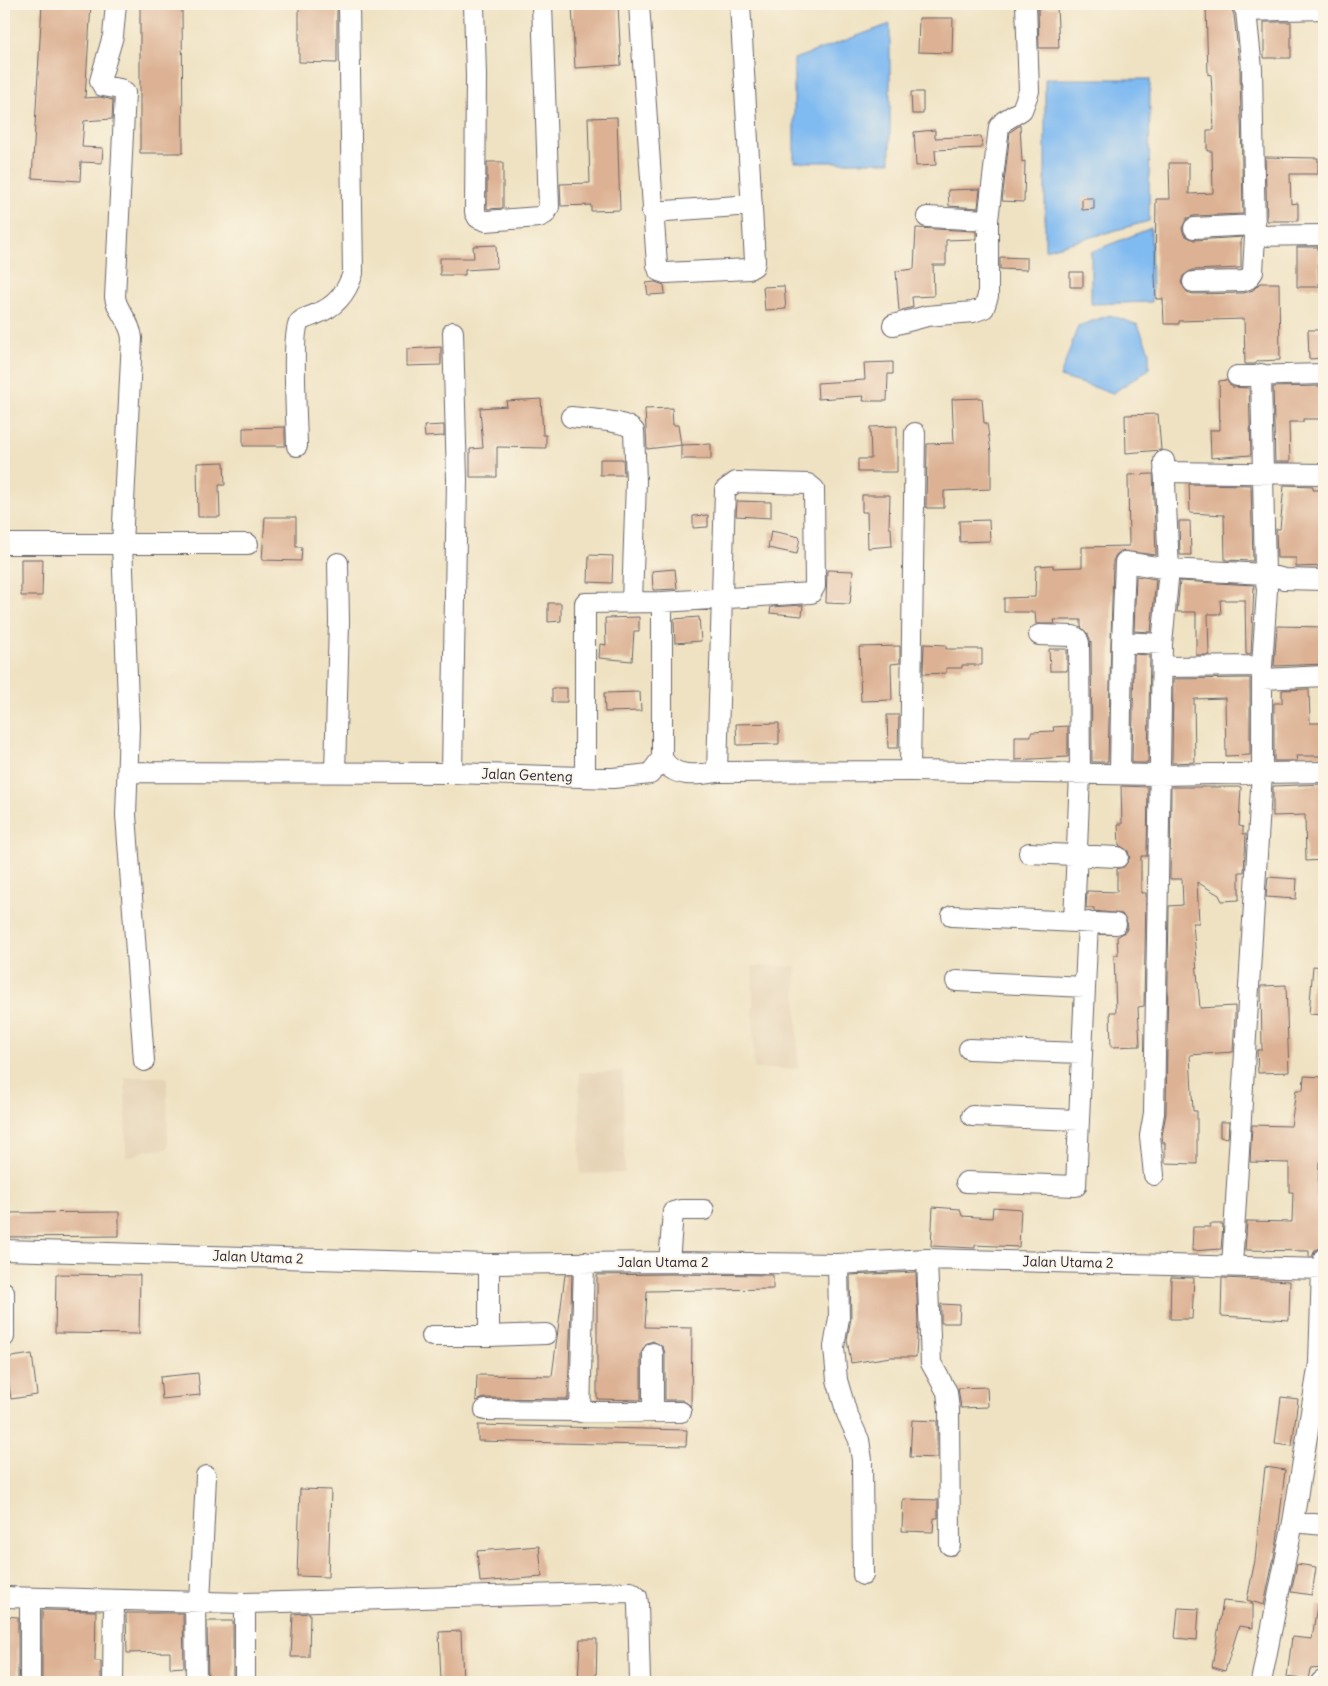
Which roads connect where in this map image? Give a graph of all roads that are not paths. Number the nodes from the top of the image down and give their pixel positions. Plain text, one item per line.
1 (116, 4) edge
2 (349, 4) edge
3 (474, 4) edge
4 (542, 4) edge
5 (639, 4) edge
6 (740, 4) edge
7 (1026, 4) edge
8 (1244, 8) edge
9 (1324, 9) edge
10 (752, 205) junction
11 (652, 212) junction
12 (927, 217) dead end
13 (988, 220) junction
14 (1194, 228) dead end
15 (1255, 230) junction
16 (1324, 235) edge
17 (1192, 282) dead end
18 (893, 325) dead end
19 (453, 332) dead end
20 (1261, 374) junction
21 (1324, 374) edge
22 (1238, 376) dead end
23 (571, 417) dead end
24 (915, 433) dead end
25 (297, 446) dead end
26 (1264, 472) junction
27 (1324, 474) edge
28 (4, 544) edge
29 (122, 544) junction
30 (248, 544) dead end
31 (338, 564) dead end
32 (1170, 568) junction
33 (1265, 574) junction
34 (1324, 580) edge
35 (723, 597) junction
36 (632, 602) junction
37 (662, 602) junction
38 (1038, 634) dead end
39 (1122, 642) junction
40 (1162, 644) junction
41 (1162, 667) junction
42 (1262, 672) junction
43 (1324, 676) edge
44 (662, 758) junction
45 (910, 771) junction
46 (128, 772) junction
47 (335, 772) junction
48 (717, 772) junction
49 (1324, 772) edge
50 (452, 773) junction
51 (1262, 773) junction
52 (1080, 774) junction
53 (1120, 774) junction
54 (1160, 775) junction
55 (585, 777) junction
56 (1029, 853) dead end
57 (1077, 855) junction
58 (1118, 857) dead end
59 (952, 916) dead end
60 (1081, 922) junction
61 (1116, 924) dead end
62 (956, 981) dead end
63 (1085, 986) junction
64 (969, 1048) dead end
65 (1082, 1053) junction
66 (144, 1061) dead end
67 (972, 1116) dead end
68 (1079, 1120) junction
69 (1154, 1175) dead end
70 (966, 1182) dead end
71 (704, 1210) dead end
72 (4, 1250) edge
73 (927, 1259) junction
74 (584, 1262) junction
75 (669, 1262) junction
76 (489, 1264) junction
77 (838, 1264) junction
78 (1323, 1265) edge
79 (1232, 1266) junction
80 (4, 1292) edge
81 (546, 1334) dead end
82 (432, 1336) dead end
83 (489, 1336) junction
84 (4, 1337) edge
85 (654, 1353) dead end
86 (485, 1410) dead end
87 (580, 1412) junction
88 (653, 1412) junction
89 (681, 1412) dead end
90 (1316, 1428) edge
91 (206, 1476) dead end
92 (1293, 1522) junction
93 (1324, 1525) edge
94 (950, 1545) dead end
95 (862, 1575) dead end
96 (4, 1598) edge
97 (30, 1598) junction
98 (114, 1601) junction
99 (198, 1602) junction
100 (246, 1603) junction
101 (1324, 1680) edge
102 (30, 1682) edge
103 (113, 1682) edge
104 (196, 1682) edge
105 (245, 1682) edge
106 (640, 1682) edge
107 (1261, 1682) edge
108 (1321, 1682) edge

1 - 29 street
2 - 25 street
3 - 4 street
5 - 11 street
6 - 10 street
7 - 13 street
8 - 9 street
8 - 15 street
10 - 11 street
10 - 11 street
12 - 13 street
13 - 18 street
14 - 15 street
15 - 16 street
15 - 17 street
19 - 50 street
20 - 21 street
20 - 22 street
20 - 26 street
23 - 36 street
24 - 45 street
26 - 27 street
26 - 32 street
26 - 33 street
28 - 29 street
29 - 30 street
29 - 46 street
31 - 47 street
32 - 33 street
32 - 39 street
32 - 40 street
33 - 34 street
33 - 42 street
35 - 35 street
35 - 37 street
35 - 48 street
36 - 37 street
36 - 55 street
37 - 44 street
38 - 52 street
39 - 40 street
39 - 53 street
40 - 41 street
41 - 42 street
41 - 54 street
42 - 43 street
42 - 51 street
44 - 48 street
44 - 55 street, Jalan Genteng
45 - 48 street
45 - 52 street
46 - 47 street, Jalan Genteng
46 - 66 street
47 - 50 street, Jalan Genteng
49 - 51 street
50 - 55 street, Jalan Genteng
51 - 54 street
51 - 79 street
52 - 53 street
52 - 57 street
53 - 54 street
54 - 69 street
56 - 57 street
57 - 58 street
57 - 60 street
59 - 60 street
60 - 61 street
60 - 63 street
62 - 63 street
63 - 65 street
64 - 65 street
65 - 68 street
67 - 68 street
68 - 70 street
71 - 75 street
72 - 76 street, Jalan Utama 2
73 - 77 street, Jalan Utama 2
73 - 79 street, Jalan Utama 2
73 - 94 street
74 - 75 street, Jalan Utama 2
74 - 76 street, Jalan Utama 2
74 - 87 street
75 - 77 street, Jalan Utama 2
76 - 83 street
77 - 95 street
78 - 79 street, Jalan Utama 2
78 - 90 street
80 - 84 street
81 - 83 street
82 - 83 street
85 - 88 street
86 - 87 street
87 - 88 street
88 - 89 street
90 - 92 street
91 - 99 street
92 - 93 street
92 - 107 street
96 - 97 street
97 - 98 street
97 - 102 street
98 - 99 street
98 - 103 street
99 - 100 street
99 - 104 street
100 - 105 street
100 - 106 street
101 - 108 street

